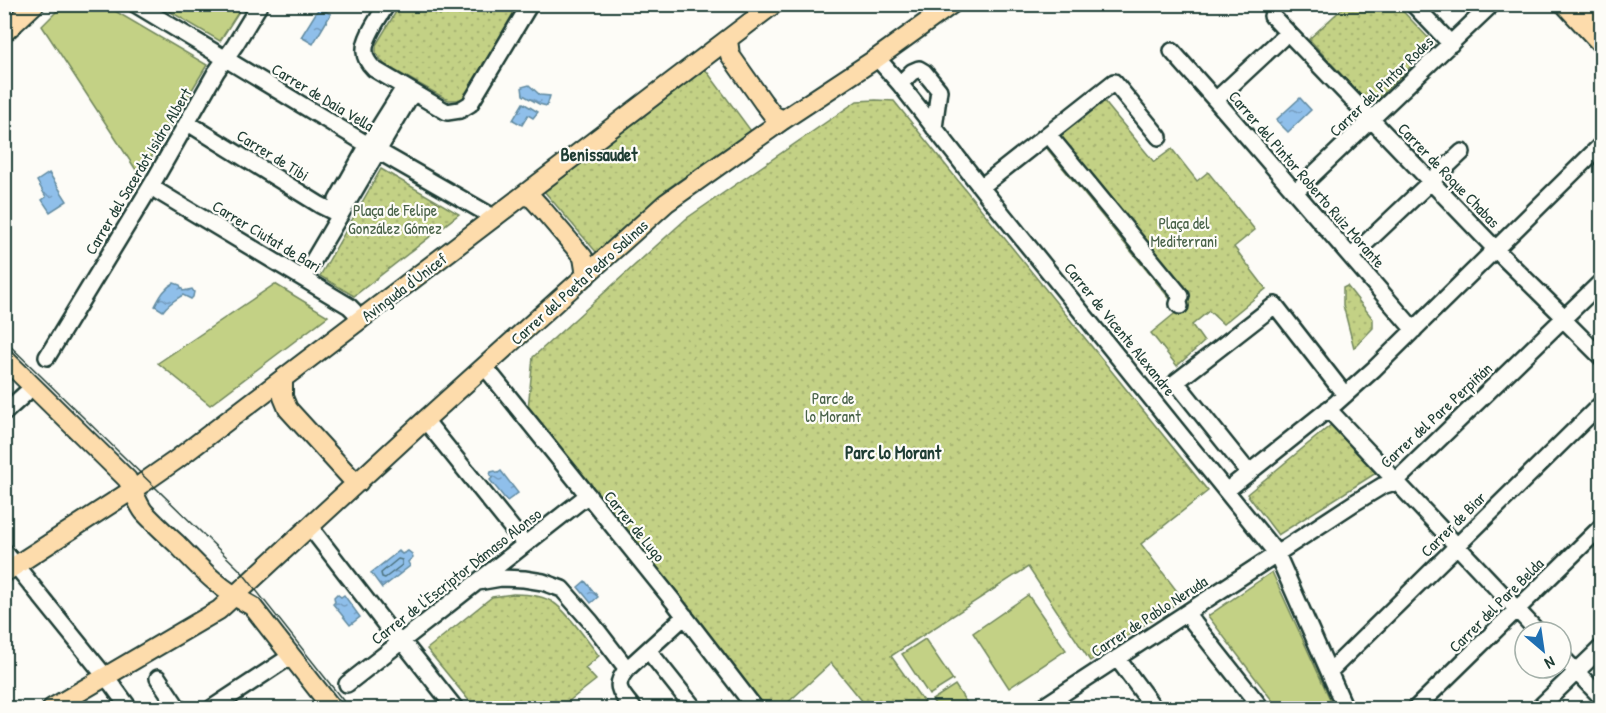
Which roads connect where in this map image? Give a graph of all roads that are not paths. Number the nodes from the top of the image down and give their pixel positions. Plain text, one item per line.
1 (35, 4) edge
2 (135, 4) edge
3 (260, 4) edge
4 (387, 4) edge
5 (530, 4) edge
6 (774, 4) edge
7 (952, 4) edge
8 (1413, 4) edge
9 (1492, 4) edge
10 (1564, 4) edge
11 (1585, 4) edge
12 (933, 11) edge
13 (1272, 16) dead end
14 (1602, 23) edge
15 (4, 33) edge
16 (1281, 39) dead end
17 (728, 40) junction
18 (1451, 44) junction
19 (1602, 45) edge
20 (1172, 51) dead end
21 (877, 58) junction
22 (226, 59) junction
23 (900, 84) junction
24 (409, 89) junction
25 (1221, 95) dead end
26 (783, 120) junction
27 (1372, 120) junction
28 (188, 123) junction
29 (934, 128) junction
30 (1159, 137) dead end
31 (1052, 139) dead end
32 (1602, 144) edge
33 (373, 148) junction
34 (1462, 152) dead end
35 (1430, 180) junction
36 (151, 186) junction
37 (981, 187) junction
38 (1295, 192) junction
39 (525, 195) junction
40 (336, 214) junction
41 (495, 218) junction
42 (1496, 249) junction
43 (1351, 256) junction
44 (299, 276) junction
45 (586, 276) junction
46 (1602, 281) edge
47 (1180, 306) dead end
48 (1564, 318) junction
49 (360, 321) junction
50 (1414, 330) junction
51 (47, 357) dead end
52 (1602, 358) edge
53 (5, 361) edge
54 (485, 367) junction
55 (283, 380) junction
56 (25, 394) dead end
57 (1345, 395) junction
58 (1602, 402) edge
59 (1328, 409) junction
60 (4, 413) edge
61 (425, 420) junction
62 (1249, 473) junction
63 (359, 482) junction
64 (1395, 482) junction
65 (134, 490) junction
66 (1226, 491) junction
67 (588, 495) junction
68 (1602, 526) edge
69 (310, 527) junction
70 (519, 537) dead end
71 (1456, 547) junction
72 (4, 551) edge
73 (1277, 554) junction
74 (11, 569) edge
75 (475, 583) junction
76 (234, 597) junction
77 (1517, 609) junction
78 (1186, 613) junction
79 (685, 616) junction
80 (1527, 620) edge
81 (398, 639) junction
82 (1602, 647) edge
83 (648, 650) junction
84 (291, 656) junction
85 (1117, 658) junction
86 (627, 669) junction
87 (1573, 669) edge
88 (1330, 671) junction
89 (1576, 672) junction
90 (106, 676) junction
91 (158, 678) dead end
92 (347, 684) dead end
93 (1602, 698) edge
94 (52, 708) edge
95 (129, 708) edge
96 (178, 708) edge
97 (212, 708) edge
98 (332, 708) edge
99 (455, 708) edge
100 (633, 708) edge
101 (694, 708) edge
102 (755, 708) edge
103 (1041, 708) edge
104 (1154, 708) edge
105 (1261, 708) edge
106 (1345, 708) edge
107 (1416, 708) edge
108 (1539, 708) edge

1 - 15 main road
2 - 22 street, Carrer de Daia Vella
3 - 22 street, Carrer del Sacerdot Isidro Albert
4 - 24 street
5 - 24 street
6 - 17 main road, Avinguda d'Unicef
7 - 12 main road, Carrer del Poeta Pedro Salinas
8 - 18 street
9 - 18 street, Carrer del Pintor Rodes
10 - 19 main road
11 - 14 main road
12 - 21 main road, Carrer del Poeta Pedro Salinas
13 - 27 street, Carrer de Roque Chabas
16 - 25 street
17 - 26 main road
17 - 39 main road, Avinguda d'Unicef
18 - 27 street, Carrer del Pintor Rodes
20 - 38 street, Carrer del Pintor Roberto Ruiz Morante
21 - 23 street, Carrer de Vicente Alexandre
21 - 26 main road, Carrer del Poeta Pedro Salinas
22 - 28 street, Carrer del Sacerdot Isidro Albert
22 - 33 street, Carrer de Daia Vella
23 - 29 street, Carrer de Vicente Alexandre
23 - 29 street
24 - 33 street
26 - 45 main road, Carrer del Poeta Pedro Salinas
27 - 35 street, Carrer de Roque Chabas
27 - 38 street, Carrer del Pintor Rodes
28 - 36 street, Carrer del Sacerdot Isidro Albert
28 - 40 street, Carrer de Tibi
29 - 37 street, Carrer de Vicente Alexandre
30 - 37 street
31 - 47 street
32 - 42 street
33 - 40 street
33 - 41 street, Carrer de Daia Vella
34 - 35 street
35 - 42 street, Carrer de Roque Chabas
35 - 43 street
36 - 44 street, Carrer Ciutat de Bari
36 - 51 street, Carrer del Sacerdot Isidro Albert
37 - 66 street, Carrer de Vicente Alexandre
38 - 43 street, Carrer del Pintor Roberto Ruiz Morante
39 - 41 main road, Avinguda d'Unicef
39 - 45 main road
40 - 44 street
41 - 49 main road, Avinguda d'Unicef
42 - 48 street, Carrer de Roque Chabas
42 - 50 street
43 - 50 street, Carrer del Pintor Roberto Ruiz Morante
44 - 49 street, Carrer Ciutat de Bari
45 - 54 main road, Carrer del Poeta Pedro Salinas
46 - 48 street, Carrer del Pare Perpiñán
48 - 52 street, Carrer de Roque Chabas
48 - 64 street, Carrer del Pare Perpiñán
49 - 55 main road, Avinguda d'Unicef
50 - 57 street
53 - 65 main road
54 - 61 main road, Carrer del Poeta Pedro Salinas
54 - 67 street, Carrer de Lugo
55 - 63 main road
55 - 65 main road, Avinguda d'Unicef
56 - 60 street
57 - 59 street
57 - 62 street, Carrer de Vicente Alexandre
58 - 71 street, Carrer de Biar
59 - 62 street
59 - 64 street
61 - 63 main road, Carrer del Poeta Pedro Salinas
61 - 70 street
62 - 66 street
63 - 69 main road, Carrer del Poeta Pedro Salinas
64 - 71 street
64 - 73 street, Carrer del Pare Perpiñán
65 - 74 main road, Avinguda d'Unicef
65 - 76 main road
66 - 73 street, Carrer de Vicente Alexandre
67 - 75 street, Carrer de l'Escriptor Dámaso Alonso
67 - 79 street, Carrer de Lugo
68 - 77 street, Carrer del Pare Belda
69 - 76 main road, Carrer del Poeta Pedro Salinas
69 - 81 street
71 - 77 street
71 - 88 street, Carrer de Biar
72 - 74 street
73 - 78 street, Carrer de Pablo Neruda
73 - 88 street, Carrer de Vicente Alexandre
74 - 90 street
75 - 81 street, Carrer de l'Escriptor Dámaso Alonso
75 - 86 street
76 - 84 main road
76 - 90 main road, Carrer del Poeta Pedro Salinas
77 - 80 street
77 - 107 street, Carrer del Pare Belda
78 - 85 street, Carrer de Pablo Neruda
78 - 105 street
79 - 83 street
79 - 102 street, Carrer de Lugo
81 - 92 street, Carrer de l'Escriptor Dámaso Alonso
81 - 99 street
82 - 89 street
83 - 86 street
83 - 101 street
84 - 97 street
84 - 98 main road
85 - 103 street, Carrer de Pablo Neruda
85 - 104 street
86 - 100 street
87 - 89 street
88 - 106 street, Carrer de Vicente Alexandre
89 - 93 street
89 - 108 street
90 - 94 main road, Carrer del Poeta Pedro Salinas
90 - 95 street
91 - 96 street

